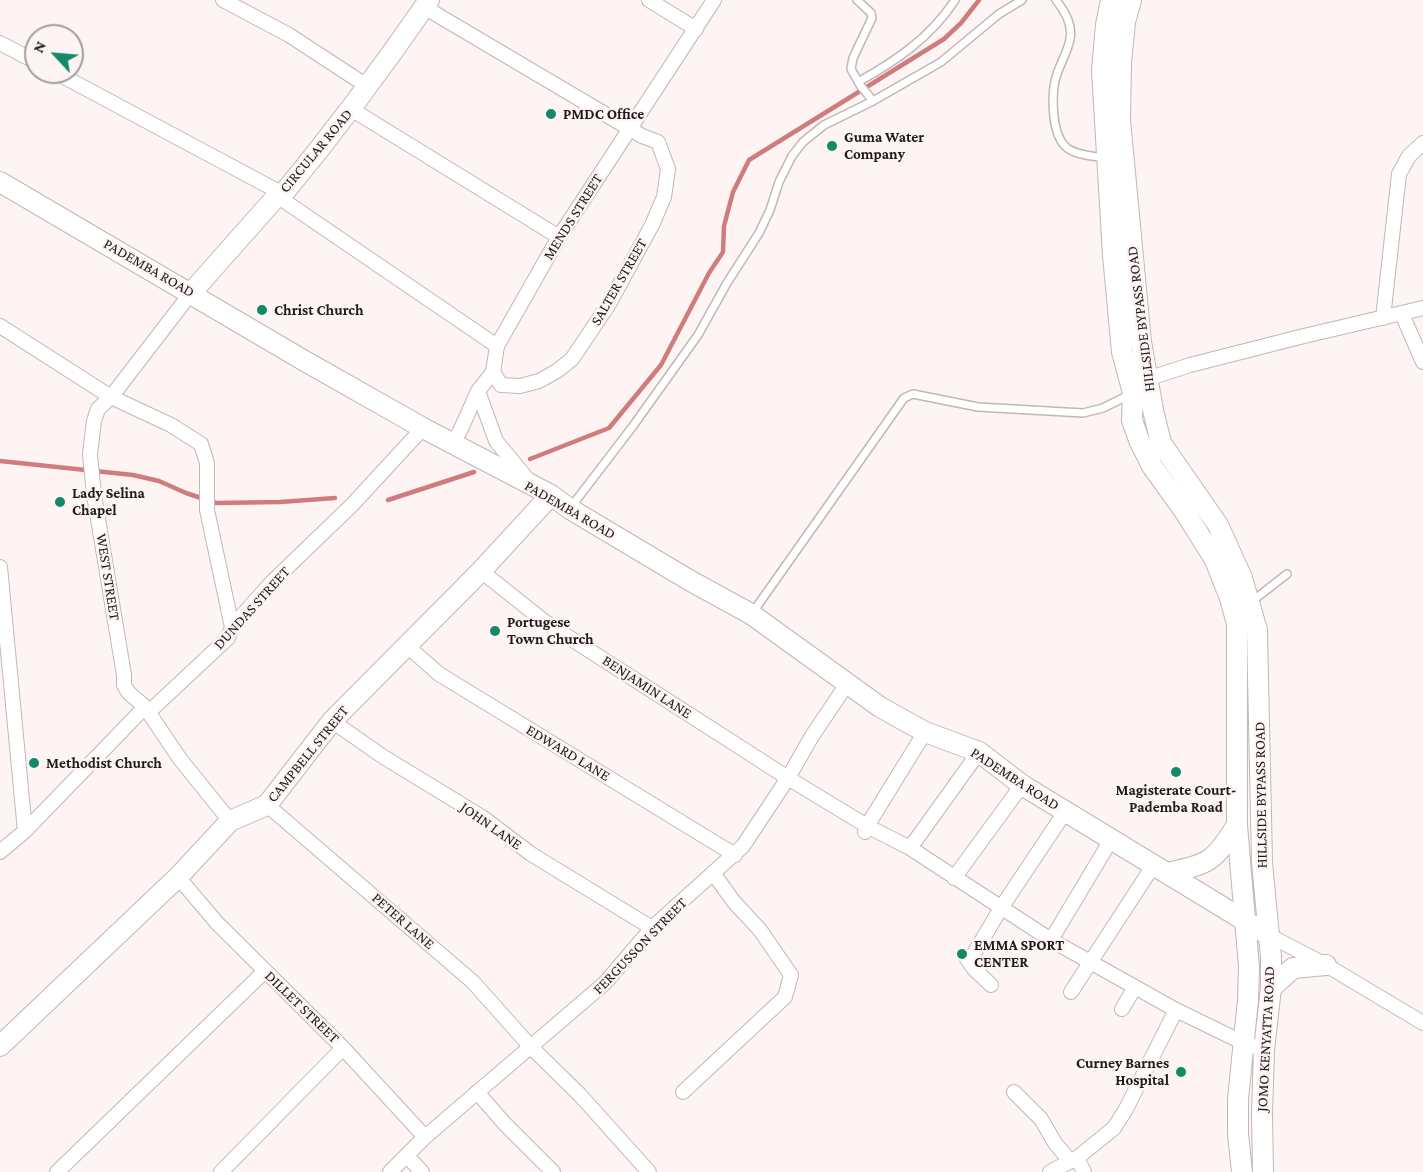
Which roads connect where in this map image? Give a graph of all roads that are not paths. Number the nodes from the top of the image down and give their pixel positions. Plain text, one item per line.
1 (223, 0) edge
2 (649, 0) edge
3 (714, 0) edge
4 (857, 0) edge
5 (955, 0) edge
6 (1022, 0) edge
7 (1056, 0) edge
8 (1111, 0) edge
9 (1131, 0) edge
10 (426, 3) edge
11 (696, 29) junction
12 (0, 44) edge
13 (24, 56) edge
14 (859, 83) junction
15 (77, 84) edge
16 (367, 86) junction
17 (873, 101) junction
18 (351, 109) junction
19 (630, 129) junction
20 (1423, 143) edge
21 (1108, 158) junction
22 (0, 182) edge
23 (280, 195) junction
24 (559, 237) junction
25 (215, 267) junction
26 (191, 293) junction
27 (1423, 308) edge
28 (220, 310) junction
29 (1402, 314) junction
30 (1383, 318) junction
31 (0, 326) edge
32 (497, 346) junction
33 (1423, 362) edge
34 (493, 372) junction
35 (1140, 386) junction
36 (478, 391) junction
37 (111, 397) junction
38 (423, 428) junction
39 (453, 443) junction
40 (543, 492) junction
41 (570, 509) junction
42 (0, 567) edge
43 (481, 571) junction
44 (1287, 574) dead end
45 (1249, 603) junction
46 (751, 614) junction
47 (232, 627) junction
48 (406, 645) junction
49 (847, 684) junction
50 (145, 707) junction
51 (332, 721) junction
52 (925, 732) junction
53 (979, 752) junction
54 (788, 778) junction
55 (1022, 785) junction
56 (267, 805) junction
57 (1065, 812) junction
58 (230, 821) junction
59 (1237, 825) junction
60 (866, 829) junction
61 (26, 831) junction
62 (1111, 840) junction
63 (910, 848) junction
64 (0, 852) edge
65 (735, 855) junction
66 (1160, 869) junction
67 (713, 873) junction
68 (178, 877) junction
69 (954, 878) junction
70 (1001, 908) junction
71 (1245, 919) junction
72 (652, 928) junction
73 (1270, 936) junction
74 (1051, 940) junction
75 (1090, 961) junction
76 (1326, 964) junction
77 (264, 971) junction
78 (991, 985) dead end
79 (1135, 987) junction
80 (1271, 988) junction
81 (1071, 992) dead end
82 (1122, 1009) dead end
83 (1176, 1010) junction
84 (1423, 1023) edge
85 (1244, 1043) junction
86 (0, 1046) edge
87 (530, 1046) junction
88 (343, 1048) junction
89 (1264, 1050) junction
90 (477, 1092) junction
91 (683, 1092) dead end
92 (1014, 1092) dead end
93 (1238, 1099) junction
94 (1262, 1100) junction
95 (424, 1137) junction
96 (407, 1156) junction
97 (1073, 1160) junction
98 (57, 1172) edge
99 (220, 1172) edge
100 (390, 1172) edge
101 (422, 1172) edge
102 (553, 1172) edge
103 (649, 1172) edge
104 (1050, 1172) edge
105 (1083, 1172) edge
106 (1242, 1172) edge
107 (1263, 1172) edge

1 - 16 street
2 - 11 street
3 - 11 street, MENDS STREET
4 - 14 lane
5 - 14 lane
6 - 17 lane
7 - 21 lane
8 - 21 main road, HILLSIDE BYPASS ROAD
9 - 35 main road, HILLSIDE BYPASS ROAD
10 - 16 main road, CIRCULAR ROAD
10 - 19 street
11 - 19 street, MENDS STREET
12 - 13 street
14 - 17 lane
15 - 23 street
16 - 18 main road, CIRCULAR ROAD
17 - 41 lane
18 - 23 main road, CIRCULAR ROAD
18 - 24 street
19 - 24 street, MENDS STREET
19 - 34 street, SALTER STREET
20 - 30 street
21 - 35 main road, HILLSIDE BYPASS ROAD
22 - 26 main road, PADEMBA ROAD
23 - 25 main road, CIRCULAR ROAD
23 - 32 street
24 - 32 street, MENDS STREET
25 - 26 main road, CIRCULAR ROAD
25 - 28 main road
26 - 28 main road, PADEMBA ROAD
26 - 37 street, WEST STREET
27 - 29 street
28 - 38 main road, PADEMBA ROAD
29 - 30 street
29 - 33 street
30 - 35 street
31 - 37 street
32 - 34 street, MENDS STREET
34 - 36 street, MENDS STREET
35 - 45 main road, HILLSIDE BYPASS ROAD
35 - 46 lane
35 - 59 main road, HILLSIDE BYPASS ROAD
36 - 39 street, MENDS STREET
36 - 40 street
37 - 47 street
37 - 50 street, WEST STREET
38 - 39 main road, PADEMBA ROAD
38 - 47 street, DUNDAS STREET
39 - 40 main road, PADEMBA ROAD
40 - 41 main road, PADEMBA ROAD
40 - 43 main road, CAMPBELL STREET
41 - 46 main road, PADEMBA ROAD
42 - 61 street
43 - 48 main road, CAMPBELL STREET
43 - 54 street, BENJAMIN LANE
44 - 45 lane
45 - 73 main road, HILLSIDE BYPASS ROAD
46 - 49 main road, PADEMBA ROAD
47 - 50 street, DUNDAS STREET
48 - 51 main road, CAMPBELL STREET
48 - 65 street, EDWARD LANE
49 - 52 main road, PADEMBA ROAD
49 - 54 street, FERGUSSON STREET
50 - 58 street, WEST STREET
50 - 61 street, DUNDAS STREET
51 - 56 main road, CAMPBELL STREET
51 - 72 street, JOHN LANE
52 - 53 main road, PADEMBA ROAD
52 - 60 street
53 - 55 main road, PADEMBA ROAD
53 - 63 street
54 - 60 street, BENJAMIN LANE
54 - 65 street, FERGUSSON STREET
55 - 57 main road, PADEMBA ROAD
55 - 69 street
56 - 58 main road, CAMPBELL STREET
56 - 87 street, PETER LANE
57 - 62 main road, PADEMBA ROAD
57 - 70 street
58 - 68 main road, CAMPBELL STREET
59 - 66 main road
59 - 71 main road, HILLSIDE BYPASS ROAD
60 - 63 street, BENJAMIN LANE
61 - 64 street, DUNDAS STREET
62 - 66 main road, PADEMBA ROAD
62 - 74 street
63 - 69 street, BENJAMIN LANE
65 - 67 street, FERGUSSON STREET
66 - 71 main road
66 - 75 street
67 - 72 street, FERGUSSON STREET
67 - 91 street
68 - 77 street, DILLET STREET
68 - 86 main road, CAMPBELL STREET
69 - 70 street, BENJAMIN LANE
70 - 74 street, BENJAMIN LANE
70 - 78 street
71 - 73 main road
71 - 85 main road, JOMO KENYATTA ROAD
72 - 87 street, FERGUSSON STREET
73 - 76 street
73 - 80 main road, JOMO KENYATTA ROAD
74 - 75 street, BENJAMIN LANE
75 - 79 street, BENJAMIN LANE
75 - 81 street
76 - 80 main road
76 - 84 street
77 - 88 street, DILLET STREET
77 - 98 street
79 - 82 street
79 - 83 street, BENJAMIN LANE
80 - 89 main road, JOMO KENYATTA ROAD
83 - 85 street, BENJAMIN LANE
83 - 97 street
85 - 89 street, BENJAMIN LANE
85 - 93 main road, JOMO KENYATTA ROAD
87 - 90 street, FERGUSSON STREET
87 - 103 street, PETER LANE
88 - 95 street, DILLET STREET
88 - 99 street
89 - 94 main road, JOMO KENYATTA ROAD
90 - 95 street, FERGUSSON STREET
90 - 102 street
92 - 97 street
93 - 94 main road
93 - 106 main road, JOMO KENYATTA ROAD
94 - 107 main road, JOMO KENYATTA ROAD
95 - 96 street, FERGUSSON STREET
96 - 100 street, FERGUSSON STREET
96 - 101 street
97 - 104 street
97 - 105 street

